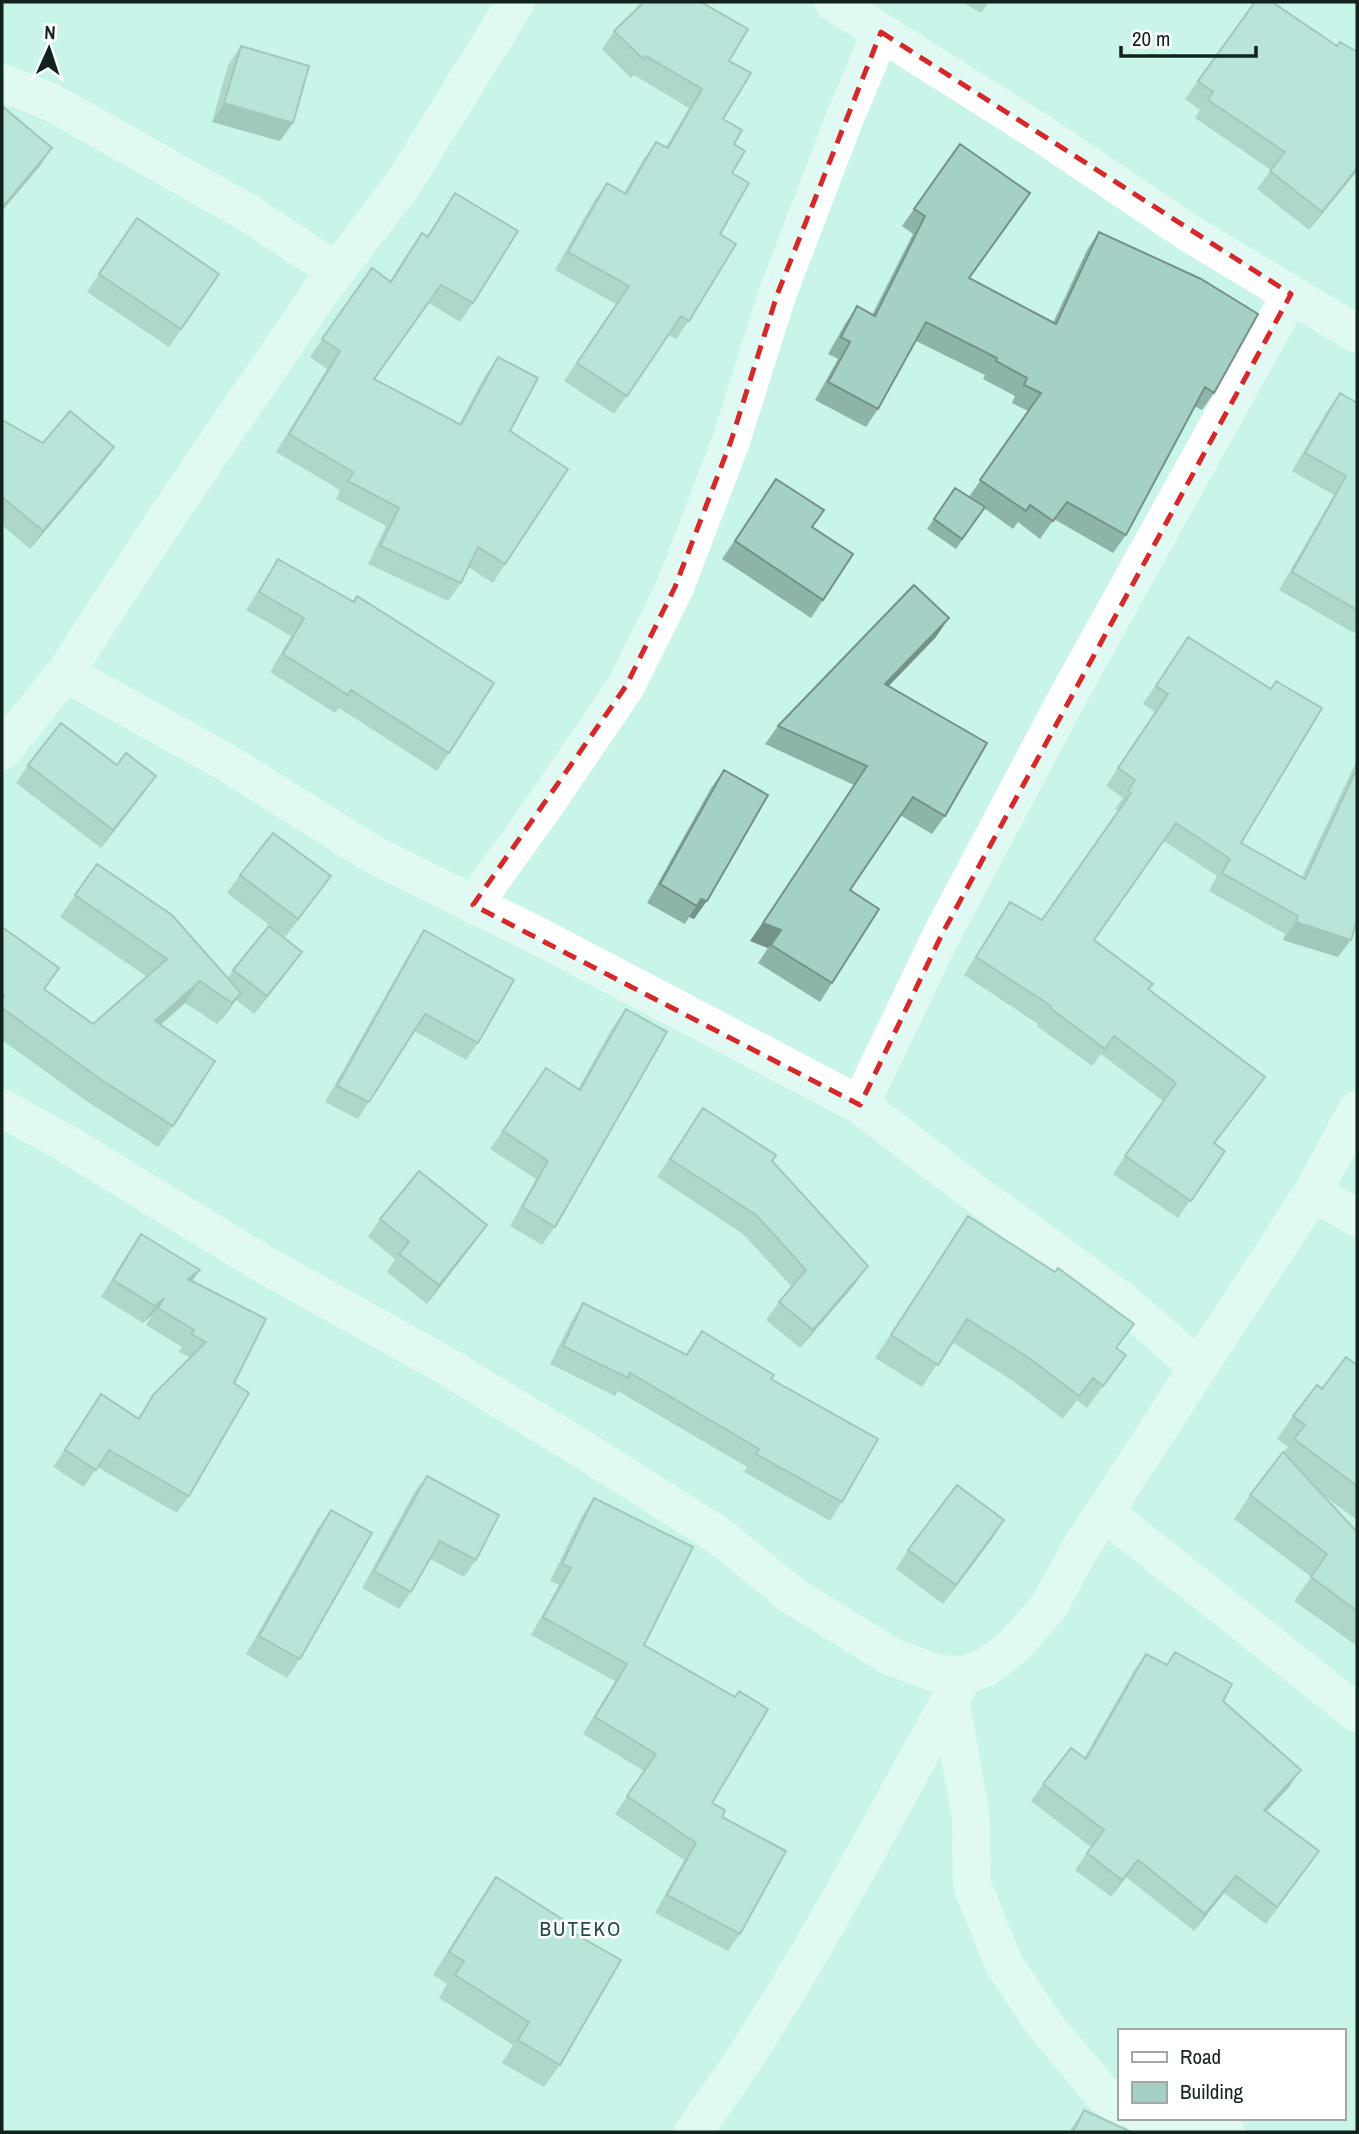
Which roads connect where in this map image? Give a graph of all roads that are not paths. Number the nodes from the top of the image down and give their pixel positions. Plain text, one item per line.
1 (516, 2) edge
2 (833, 2) edge
3 (881, 32) junction
4 (2, 83) edge
5 (336, 271) junction
6 (1290, 294) junction
7 (1357, 334) edge
8 (65, 673) junction
9 (2, 751) edge
10 (473, 905) junction
11 (860, 1105) junction
12 (2, 1108) edge
13 (1357, 1110) edge
14 (1313, 1192) junction
15 (1357, 1217) edge
16 (1198, 1367) junction
17 (1104, 1512) junction
18 (957, 1688) junction
19 (1357, 1713) edge
20 (1118, 2105) edge
21 (1155, 2120) edge
22 (694, 2132) edge
23 (1226, 2132) edge

1 - 5 street
2 - 3 street
3 - 6 street
3 - 10 street
4 - 5 street
5 - 8 street
6 - 7 street
6 - 11 street
8 - 9 street
8 - 10 street
10 - 11 street
11 - 16 street
12 - 18 street
13 - 14 street
14 - 15 street
14 - 16 street
16 - 17 street
17 - 18 street
17 - 19 street
18 - 20 street
18 - 22 street
21 - 23 street

